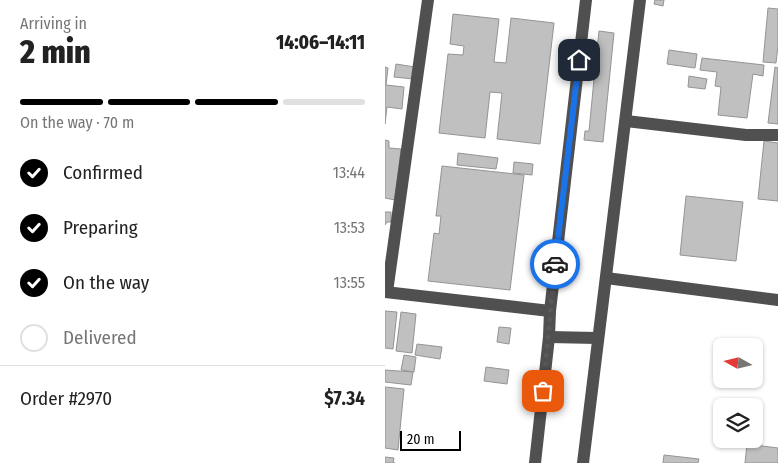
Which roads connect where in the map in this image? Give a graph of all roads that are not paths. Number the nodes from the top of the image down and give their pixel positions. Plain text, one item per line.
1 (428, 0) edge
2 (586, 0) edge
3 (640, 0) edge
4 (626, 121) junction
5 (778, 135) edge
6 (606, 278) junction
7 (386, 292) edge
8 (778, 300) edge
9 (549, 311) junction
10 (549, 337) junction
11 (597, 338) junction
12 (535, 463) edge
13 (583, 463) edge

1 - 7 street
2 - 9 street
3 - 4 street
4 - 5 street
4 - 6 street
6 - 8 street
6 - 11 street
7 - 9 street
9 - 10 street
10 - 11 street
10 - 12 street
11 - 13 street

